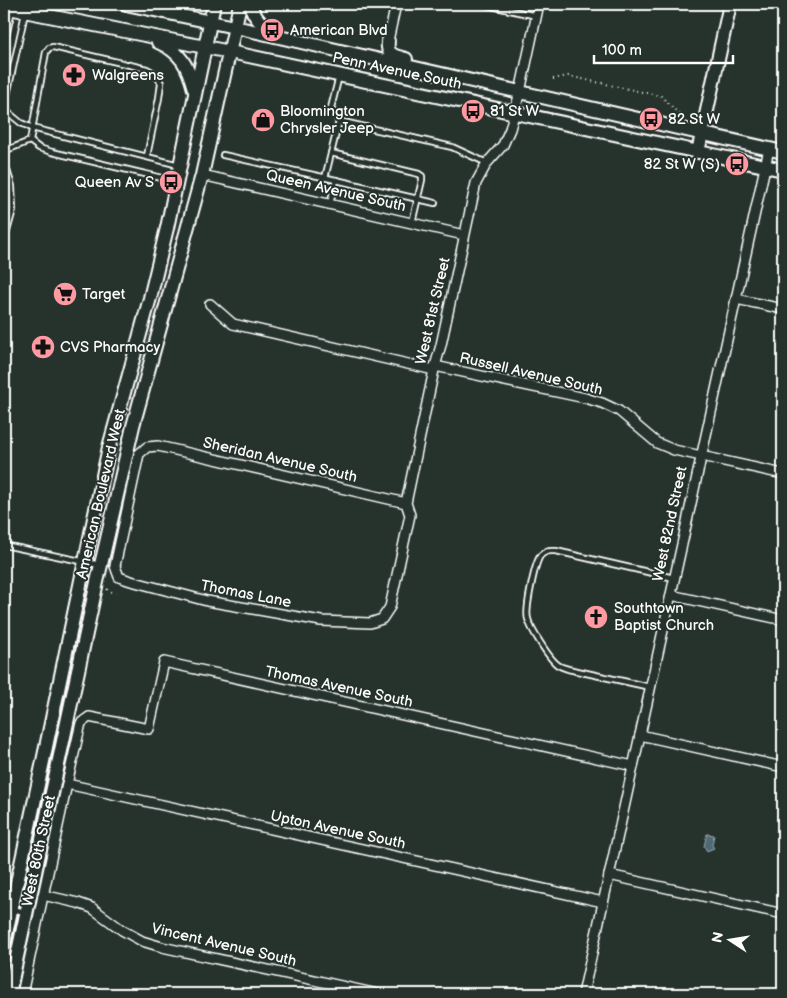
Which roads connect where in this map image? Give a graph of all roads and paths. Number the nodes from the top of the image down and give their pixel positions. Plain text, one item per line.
1 (128, 4) edge
2 (181, 4) edge
3 (214, 4) edge
4 (240, 4) edge
5 (250, 4) edge
6 (396, 4) edge
7 (482, 4) edge
8 (539, 4) edge
9 (730, 4) edge
10 (498, 5) edge
11 (16, 7) edge
12 (154, 10) junction
13 (537, 16) junction
14 (210, 21) junction
15 (235, 27) junction
16 (142, 35) junction
17 (279, 37) junction
18 (388, 41) joint
19 (4, 45) edge
20 (205, 47) junction
21 (230, 52) junction
22 (339, 76) junction
23 (553, 79) dead end
24 (486, 85) junction
25 (195, 92) junction
26 (520, 92) junction
27 (4, 110) edge
28 (514, 113) junction
29 (684, 119) dead end
30 (339, 121) junction
31 (32, 128) junction
32 (702, 134) junction
33 (30, 141) junction
34 (769, 149) junction
35 (4, 150) edge
36 (698, 152) junction
37 (783, 152) edge
38 (331, 153) junction
39 (223, 155) dead end
40 (147, 156) junction
41 (4, 161) edge
42 (487, 163) junction
43 (180, 165) junction
44 (765, 167) junction
45 (783, 170) edge
46 (202, 175) junction
47 (177, 178) junction
48 (325, 178) junction
49 (336, 180) junction
50 (418, 199) junction
51 (435, 203) dead end
52 (330, 204) junction
53 (412, 223) junction
54 (464, 234) junction
55 (4, 242) edge
56 (736, 299) junction
57 (210, 304) dead end
58 (783, 308) edge
59 (435, 368) junction
60 (702, 456) junction
61 (783, 474) edge
62 (406, 504) junction
63 (4, 545) edge
64 (85, 562) junction
65 (101, 565) junction
66 (119, 577) joint
67 (674, 578) junction
68 (107, 588) dead end
69 (116, 593) dead end
70 (671, 595) junction
71 (783, 620) edge
72 (370, 623) joint
73 (650, 687) junction
74 (55, 702) junction
75 (71, 705) junction
76 (89, 717) joint
77 (640, 735) junction
78 (633, 766) junction
79 (783, 767) edge
80 (67, 784) junction
81 (609, 875) junction
82 (43, 895) junction
83 (603, 902) junction
84 (8, 908) edge
85 (26, 912) junction
86 (783, 914) edge
87 (4, 943) edge
88 (9, 994) edge
89 (22, 994) edge
90 (378, 994) edge
91 (583, 994) edge

1 - 12 main road, Penn Avenue South
2 - 12 main road
3 - 14 main road, American Boulevard West
4 - 15 main road, American Boulevard West
5 - 17 main road
6 - 18 street
7 - 10 lane
8 - 13 street, West 81st Street
9 - 32 main road
10 - 13 lane
11 - 16 main road, Penn Avenue South
11 - 19 lane
11 - 27 lane
12 - 14 main road, Penn Avenue South
13 - 26 street, West 81st Street
14 - 15 main road, Penn Avenue South
14 - 20 main road, American Boulevard West
15 - 17 main road, Penn Avenue South
15 - 21 main road, American Boulevard West
16 - 20 main road, Penn Avenue South
16 - 25 main road
17 - 24 main road, Penn Avenue South
18 - 24 main road
20 - 21 main road, Penn Avenue South
20 - 25 main road, American Boulevard West
21 - 22 main road, Penn Avenue South
21 - 46 main road, American Boulevard West
22 - 28 main road, Penn Avenue South
22 - 30 lane
23 - 29 path
24 - 26 main road, Penn Avenue South
25 - 43 main road, American Boulevard West
26 - 28 street, West 81st Street
26 - 32 main road, Penn Avenue South
27 - 31 lane
28 - 36 main road, Penn Avenue South
28 - 42 street, West 81st Street
30 - 38 lane
30 - 42 lane
31 - 33 lane
31 - 40 lane
31 - 40 lane
32 - 34 main road, Penn Avenue South
32 - 36 main road
33 - 35 lane
33 - 47 lane
34 - 37 main road, Penn Avenue South
34 - 44 street, West 82nd Street
36 - 44 main road, Penn Avenue South
38 - 48 lane
38 - 50 lane
39 - 48 lane
40 - 43 lane
41 - 55 lane
42 - 54 street, West 81st Street
43 - 47 main road, American Boulevard West
44 - 45 main road, Penn Avenue South
44 - 56 street, West 82nd Street
46 - 52 street, Queen Avenue South
46 - 65 main road, American Boulevard West
47 - 64 main road, American Boulevard West
48 - 49 lane
49 - 50 lane
49 - 52 lane
50 - 51 lane
50 - 53 lane
52 - 53 street, Queen Avenue South
53 - 54 street, Queen Avenue South
54 - 59 street, West 81st Street
56 - 58 street
56 - 60 street, West 82nd Street
57 - 59 street, Russell Avenue South
59 - 60 street, Russell Avenue South
59 - 62 street, West 81st Street
60 - 61 street, Russell Avenue South
60 - 67 street, West 82nd Street
62 - 66 street, Sheridan Avenue South
62 - 72 street, West 81st Street
63 - 64 lane
64 - 65 lane
64 - 74 main road, American Boulevard West
65 - 75 main road, American Boulevard West
66 - 72 street, Thomas Lane
67 - 70 street, West 82nd Street
67 - 73 lane
68 - 69 path
70 - 71 street
70 - 73 street, West 82nd Street
73 - 77 street, West 82nd Street
74 - 75 main road
74 - 84 main road, American Boulevard West
75 - 85 main road, American Boulevard West
76 - 78 street, Thomas Avenue South
76 - 80 street, West 80th Street
77 - 78 street, West 82nd Street
77 - 79 street
78 - 81 street, West 82nd Street
80 - 82 street, West 80th Street
80 - 83 street, Upton Avenue South
81 - 83 street, West 82nd Street
81 - 86 street
82 - 89 street, West 80th Street
82 - 90 street, Vincent Avenue South
83 - 91 street, West 82nd Street
84 - 85 lane
84 - 87 main road, American Boulevard West
85 - 88 main road, American Boulevard West

